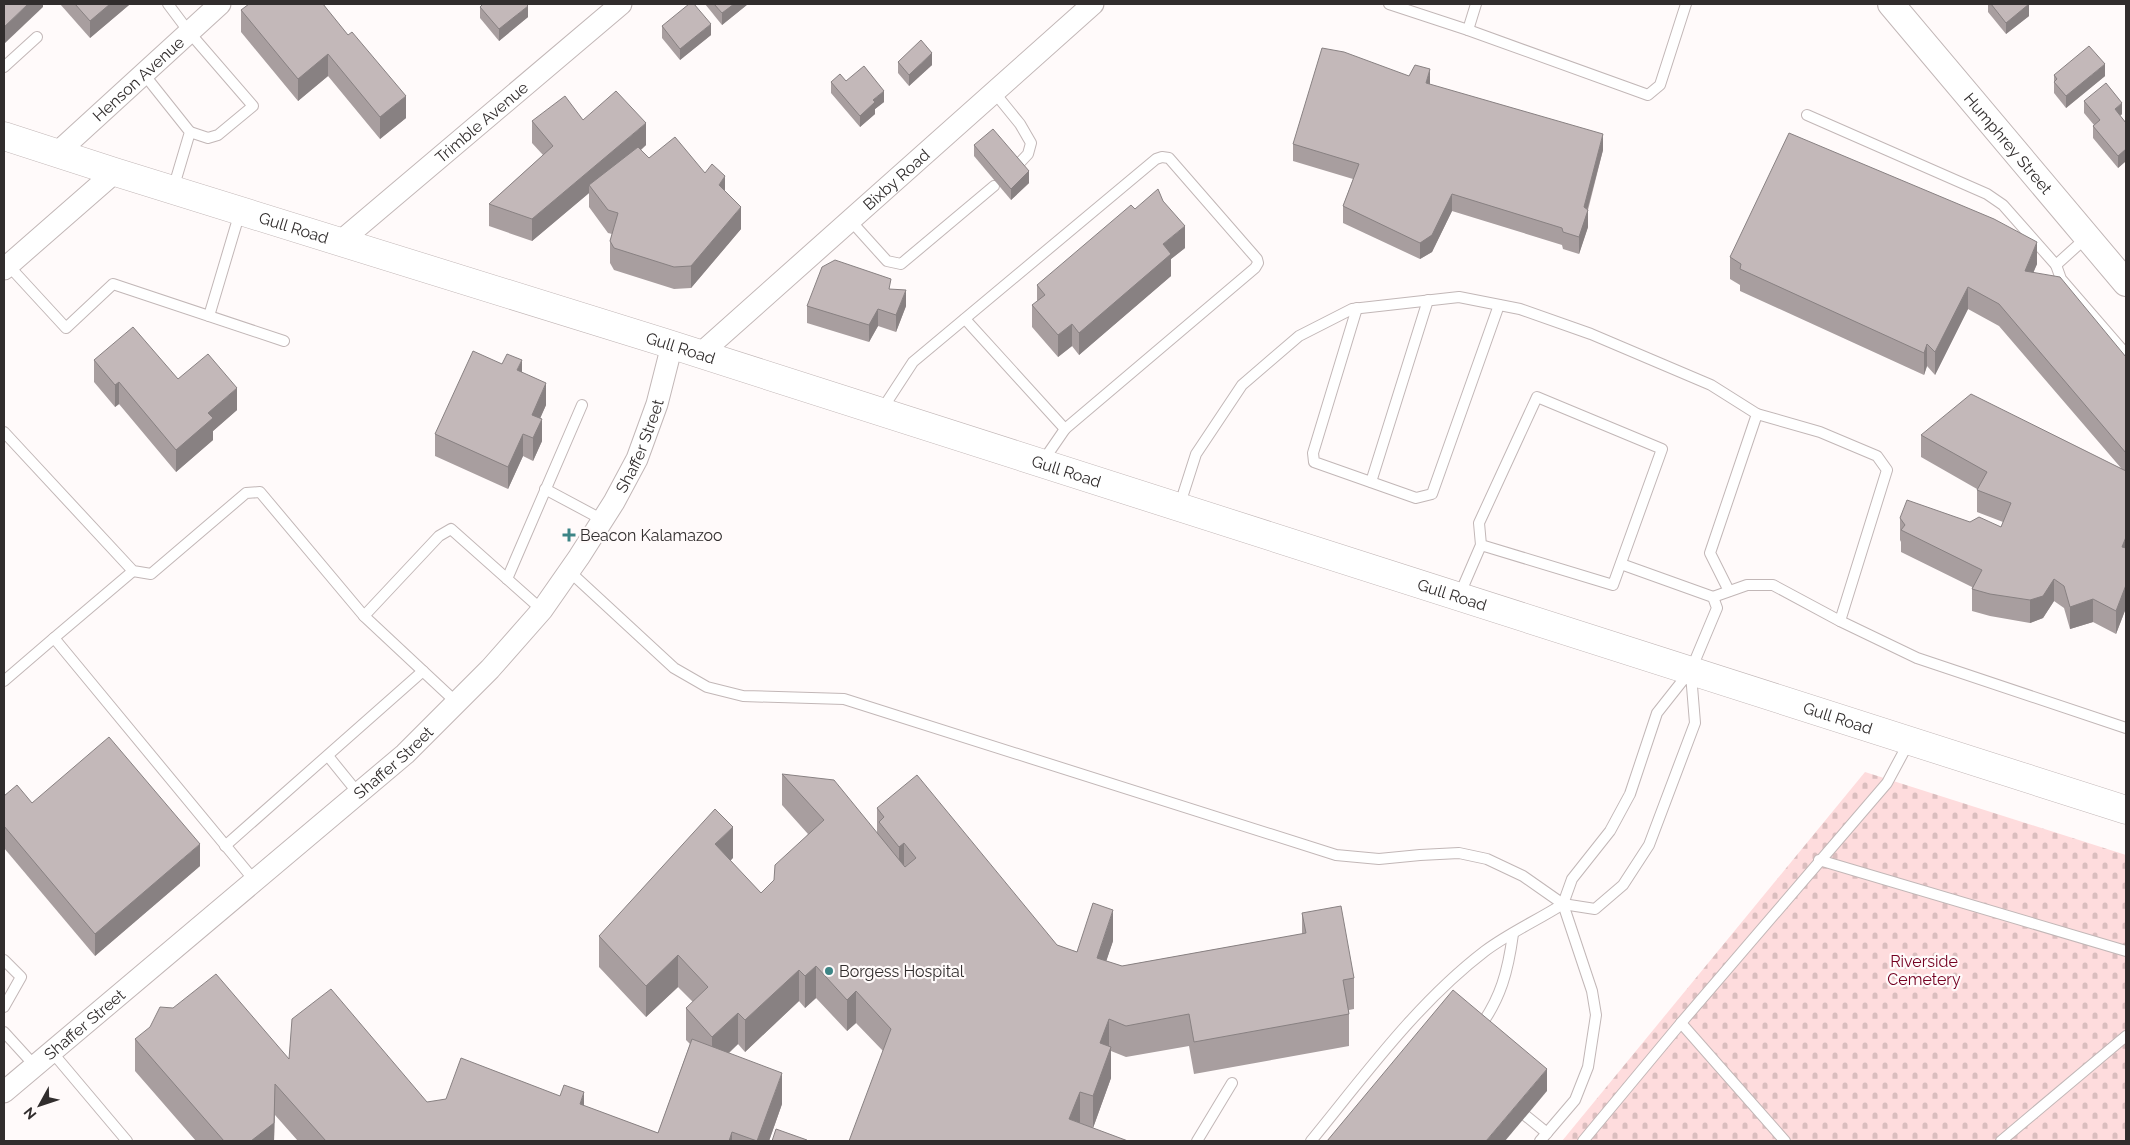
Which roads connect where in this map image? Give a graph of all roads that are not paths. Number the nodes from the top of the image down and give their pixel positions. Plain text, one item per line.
1 (168, 4) edge
2 (220, 4) edge
3 (621, 4) edge
4 (1093, 4) edge
5 (1389, 4) edge
6 (1476, 4) edge
7 (1686, 4) edge
8 (1891, 4) edge
9 (1468, 30) junction
10 (189, 32) junction
11 (37, 37) dead end
12 (4, 67) edge
13 (143, 74) junction
14 (994, 92) junction
15 (1807, 115) dead end
16 (190, 132) junction
17 (4, 136) edge
18 (56, 153) junction
19 (1013, 170) edge
20 (115, 172) junction
21 (994, 186) dead end
22 (173, 190) junction
23 (241, 210) junction
24 (850, 220) junction
25 (2087, 237) junction
26 (341, 241) junction
27 (2056, 265) junction
28 (6, 267) edge
29 (2126, 283) edge
30 (1428, 300) junction
31 (1498, 305) junction
32 (1357, 308) junction
33 (209, 316) junction
34 (965, 319) junction
35 (284, 341) dead end
36 (672, 345) junction
37 (2126, 354) edge
38 (699, 355) junction
39 (582, 405) dead end
40 (880, 413) junction
41 (1757, 414) junction
42 (1066, 429) junction
43 (4, 432) edge
44 (1041, 464) junction
45 (1371, 482) junction
46 (546, 489) junction
47 (1178, 508) junction
48 (603, 520) junction
49 (1481, 545) junction
50 (1621, 564) junction
51 (569, 571) junction
52 (133, 572) junction
53 (506, 579) junction
54 (1729, 591) junction
55 (1458, 596) junction
56 (1713, 597) junction
57 (542, 610) junction
58 (364, 616) junction
59 (1840, 621) junction
60 (54, 638) junction
61 (1691, 670) junction
62 (423, 671) junction
63 (4, 681) edge
64 (456, 702) junction
65 (2126, 728) edge
66 (1910, 741) junction
67 (328, 756) junction
68 (358, 793) junction
69 (2126, 810) edge
70 (225, 846) junction
71 (1819, 860) junction
72 (254, 880) junction
73 (1563, 904) junction
74 (1513, 934) junction
75 (2126, 951) edge
76 (4, 960) edge
77 (4, 1006) edge
78 (1681, 1023) junction
79 (4, 1032) edge
80 (1476, 1032) edge
81 (2126, 1036) edge
82 (52, 1052) junction
83 (35, 1066) junction
84 (1232, 1083) dead end
85 (4, 1092) edge
86 (1526, 1116) edge
87 (1544, 1137) edge
88 (127, 1141) edge
89 (1196, 1141) edge
90 (1311, 1141) edge
91 (1583, 1141) edge
92 (1785, 1141) edge
93 (2001, 1141) edge

1 - 10 lane
2 - 10 street, Henson Avenue
3 - 26 street, Trimble Avenue
4 - 14 street, Bixby Road
5 - 9 lane
6 - 9 lane
7 - 9 lane
8 - 25 street, Humphrey Street
10 - 13 street, Henson Avenue
10 - 16 lane
11 - 12 lane
13 - 16 lane
13 - 18 street, Henson Avenue
14 - 19 lane
14 - 24 street, Bixby Road
15 - 27 lane
16 - 22 lane
17 - 18 main road, Gull Road
18 - 20 main road, Gull Road
20 - 22 main road, Gull Road
20 - 28 street
21 - 24 lane
22 - 23 main road, Gull Road
23 - 26 main road, Gull Road
23 - 33 lane
24 - 38 street, Bixby Road
25 - 27 lane
25 - 29 street, Humphrey Street
26 - 36 main road, Gull Road
27 - 37 lane
28 - 33 lane
30 - 31 lane
30 - 32 lane
30 - 45 lane
31 - 41 lane
31 - 45 lane
32 - 45 lane
32 - 47 lane
33 - 35 lane
34 - 40 lane
34 - 42 lane
34 - 42 lane
36 - 38 main road, Gull Road
36 - 48 street, Shaffer Street
38 - 40 main road, Gull Road
39 - 46 lane
40 - 44 main road, Gull Road
41 - 54 lane
41 - 59 lane
42 - 44 lane
43 - 52 lane
44 - 47 main road, Gull Road
46 - 48 lane
46 - 53 lane
47 - 55 main road, Gull Road
48 - 51 street, Shaffer Street
49 - 50 lane
49 - 50 lane
49 - 55 lane
50 - 56 lane
51 - 57 street, Shaffer Street
51 - 73 lane
52 - 58 lane
52 - 60 lane
53 - 57 lane
53 - 58 lane
54 - 56 lane
54 - 59 lane
55 - 61 main road, Gull Road
56 - 61 lane
57 - 64 street, Shaffer Street
58 - 62 lane
59 - 65 lane
60 - 63 lane
60 - 70 lane
61 - 66 main road, Gull Road
61 - 73 lane
61 - 73 lane
62 - 64 lane
62 - 67 lane
64 - 68 street, Shaffer Street
66 - 69 main road, Gull Road
66 - 71 lane
67 - 68 lane
67 - 70 lane
68 - 72 street, Shaffer Street
70 - 72 lane
71 - 75 lane
71 - 78 lane
72 - 82 street, Shaffer Street
73 - 74 lane
73 - 87 lane
74 - 80 lane
74 - 90 lane
76 - 77 lane
78 - 91 lane
78 - 92 lane
79 - 83 lane
81 - 93 lane
82 - 83 street, Shaffer Street
82 - 88 lane
83 - 85 street, Shaffer Street
84 - 89 lane
86 - 87 lane

